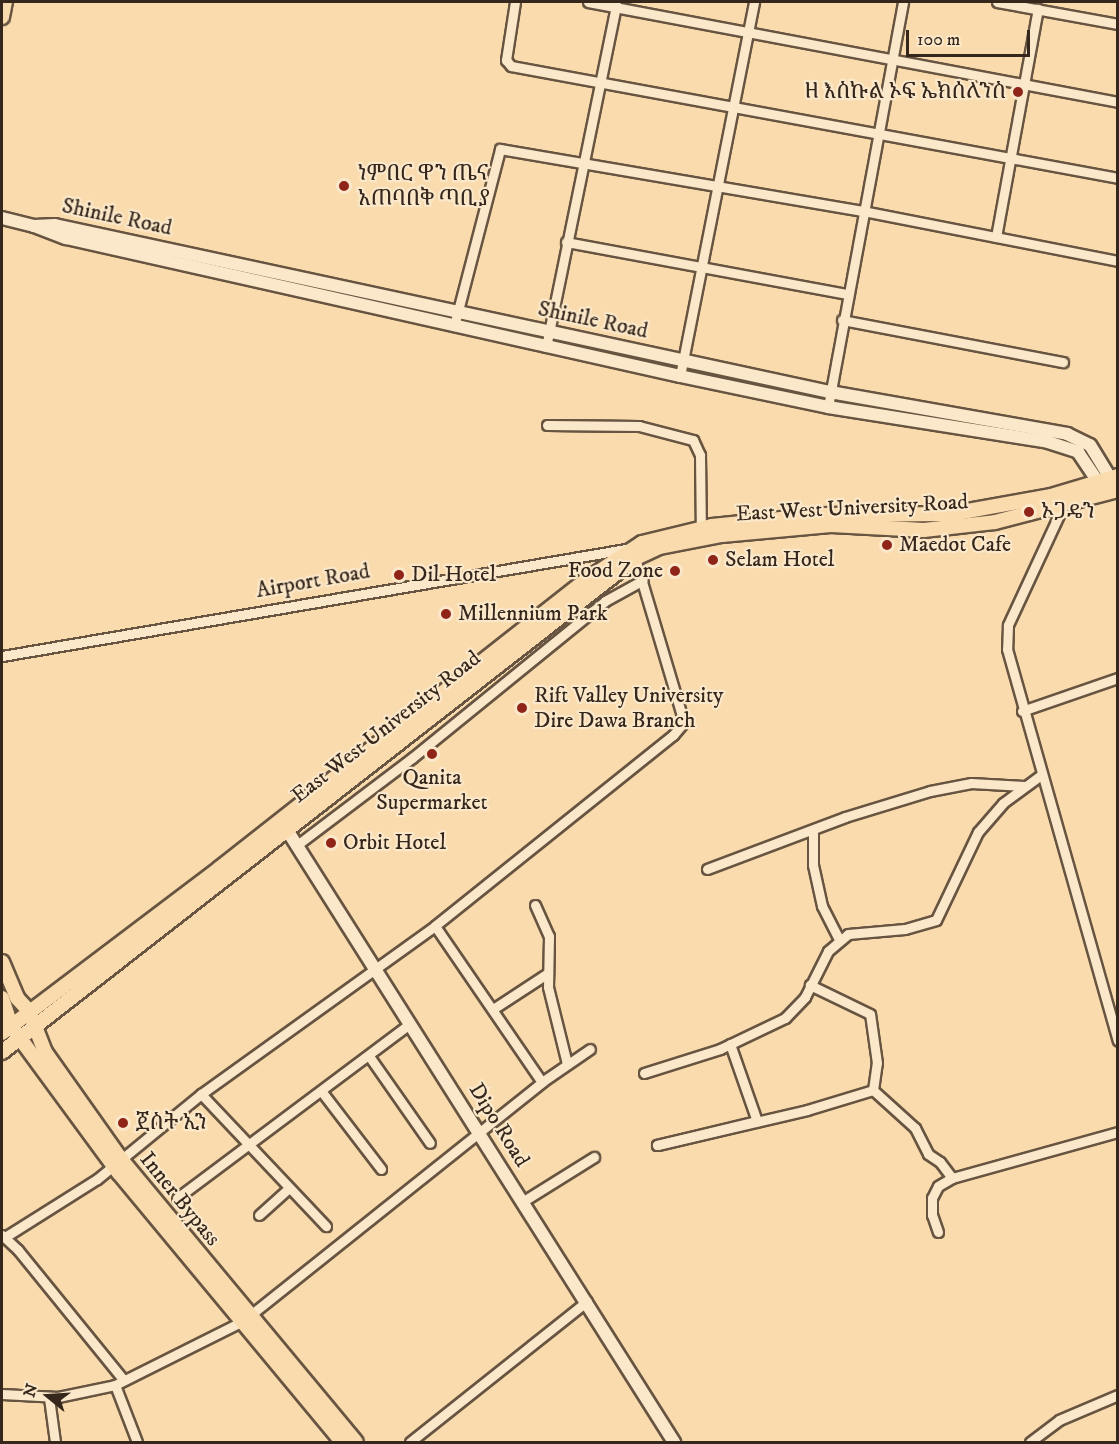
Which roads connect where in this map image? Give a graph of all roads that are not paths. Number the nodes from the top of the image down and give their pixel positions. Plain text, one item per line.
1 (5, 2) edge
2 (515, 2) edge
3 (588, 2) edge
4 (754, 2) edge
5 (903, 2) edge
6 (997, 2) edge
7 (616, 6) junction
8 (1038, 9) junction
9 (2, 17) edge
10 (1118, 24) edge
11 (748, 30) junction
12 (893, 58) junction
13 (598, 84) junction
14 (1025, 84) junction
15 (1118, 102) edge
16 (733, 107) junction
17 (876, 135) junction
18 (1010, 159) junction
19 (583, 164) junction
20 (1118, 178) edge
21 (718, 187) junction
22 (863, 211) junction
23 (2, 218) edge
24 (34, 226) junction
25 (996, 237) junction
26 (566, 242) junction
27 (1118, 261) edge
28 (702, 268) junction
29 (847, 294) junction
30 (456, 312) junction
31 (842, 320) junction
32 (454, 326) junction
33 (548, 332) junction
34 (546, 347) junction
35 (683, 361) junction
36 (1063, 362) dead end
37 (680, 376) junction
38 (830, 392) junction
39 (828, 407) junction
40 (547, 425) dead end
41 (1111, 485) edge
42 (1066, 498) junction
43 (701, 533) junction
44 (634, 553) junction
45 (643, 580) junction
46 (2, 656) edge
47 (1118, 678) edge
48 (1022, 711) junction
49 (1041, 775) junction
50 (1024, 786) junction
51 (284, 825) junction
52 (813, 831) junction
53 (297, 845) junction
54 (708, 869) dead end
55 (535, 905) dead end
56 (435, 926) junction
57 (839, 940) junction
58 (2, 962) edge
59 (375, 969) junction
60 (548, 972) junction
61 (810, 985) junction
62 (2, 998) edge
63 (493, 1009) junction
64 (28, 1011) junction
65 (410, 1024) junction
66 (34, 1027) junction
67 (6, 1029) edge
68 (20, 1038) junction
69 (1118, 1041) edge
70 (730, 1044) junction
71 (590, 1048) dead end
72 (2, 1052) edge
73 (369, 1056) junction
74 (567, 1064) junction
75 (644, 1073) dead end
76 (542, 1082) junction
77 (873, 1090) junction
78 (322, 1092) junction
79 (201, 1094) junction
80 (757, 1121) junction
81 (1118, 1132) edge
82 (478, 1133) junction
83 (430, 1143) dead end
84 (249, 1148) junction
85 (594, 1157) dead end
86 (117, 1162) junction
87 (381, 1169) dead end
88 (952, 1178) junction
89 (289, 1188) junction
90 (177, 1198) dead end
91 (522, 1202) junction
92 (259, 1215) dead end
93 (326, 1226) dead end
94 (938, 1232) dead end
95 (3, 1236) edge
96 (587, 1301) junction
97 (247, 1318) junction
98 (123, 1379) junction
99 (115, 1385) junction
100 (2, 1394) edge
101 (1118, 1395) edge
102 (49, 1398) junction
103 (55, 1443) edge
104 (137, 1443) edge
105 (342, 1443) edge
106 (356, 1443) edge
107 (410, 1443) edge
108 (674, 1443) edge
109 (1030, 1443) edge

1 - 9 main road
2 - 13 street
3 - 7 street
4 - 11 street
5 - 12 street
6 - 8 street
7 - 11 street
7 - 13 street
8 - 10 street
8 - 14 street
11 - 12 street
11 - 16 street
12 - 14 street
12 - 17 street
13 - 16 street
13 - 19 street
14 - 15 street
14 - 18 street
16 - 17 street
16 - 21 street
17 - 18 street
17 - 22 street
18 - 20 street
18 - 25 street
19 - 21 street
19 - 26 street
19 - 30 street
21 - 22 street
21 - 28 street
22 - 25 street
22 - 29 street
23 - 24 street, Shinile Road
24 - 30 street, Shinile Road
24 - 32 street, Shinile Road
25 - 27 street
26 - 28 street
26 - 33 street
28 - 29 street
28 - 35 street
29 - 31 street
30 - 32 street
30 - 33 street, Shinile Road
31 - 36 street
31 - 38 street
32 - 34 street, Shinile Road
33 - 34 street
33 - 35 street, Shinile Road
34 - 37 street, Shinile Road
35 - 37 street
35 - 38 street, Shinile Road
37 - 39 street, Shinile Road
38 - 39 street
38 - 41 street, Shinile Road
39 - 41 street, Shinile Road
40 - 43 street
41 - 42 main road, East West University Road
42 - 43 main road, East West University Road
42 - 48 street
43 - 44 main road, East West University Road
44 - 45 street
44 - 46 street, Airport Road
44 - 51 main road, East West University Road
45 - 53 street
45 - 56 street
47 - 48 street
48 - 49 street
49 - 50 street
49 - 69 street
50 - 52 street
50 - 57 street
51 - 53 street, Dipo Road
51 - 64 main road, East West University Road
51 - 66 main road, East West University Road
52 - 54 street
52 - 57 street
53 - 59 street, Dipo Road
55 - 60 street
56 - 59 street
56 - 63 street
57 - 61 street
58 - 64 main road, Inner Bypass
59 - 65 street, Dipo Road
59 - 79 street
60 - 63 street
60 - 74 street
61 - 70 street
61 - 77 street
62 - 67 main road, Inner Bypass
63 - 76 street
64 - 66 main road, Inner Bypass
64 - 67 main road, East West University Road
65 - 73 street
65 - 82 street, Dipo Road
66 - 68 main road, East West University Road
66 - 86 main road, Inner Bypass
67 - 68 main road, Inner Bypass
68 - 72 main road, East West University Road
68 - 86 main road, Inner Bypass
70 - 75 street
70 - 80 street
71 - 74 street
73 - 78 street
73 - 83 street
74 - 76 street
76 - 82 street
77 - 80 street
77 - 88 street
78 - 84 street
78 - 87 street
79 - 84 street
79 - 86 street
80 - 80 street
81 - 88 street
82 - 91 street, Dipo Road
82 - 97 street
84 - 89 street
84 - 90 street
85 - 91 street
86 - 95 street
86 - 97 main road, Inner Bypass
88 - 94 street
89 - 92 street
89 - 93 street
91 - 96 street, Dipo Road
95 - 98 street
96 - 107 street
96 - 108 street, Dipo Road
97 - 98 street
97 - 105 main road, Inner Bypass
97 - 106 main road, Inner Bypass
98 - 99 street
99 - 102 street
99 - 104 street
100 - 102 street
101 - 109 street
102 - 103 street

